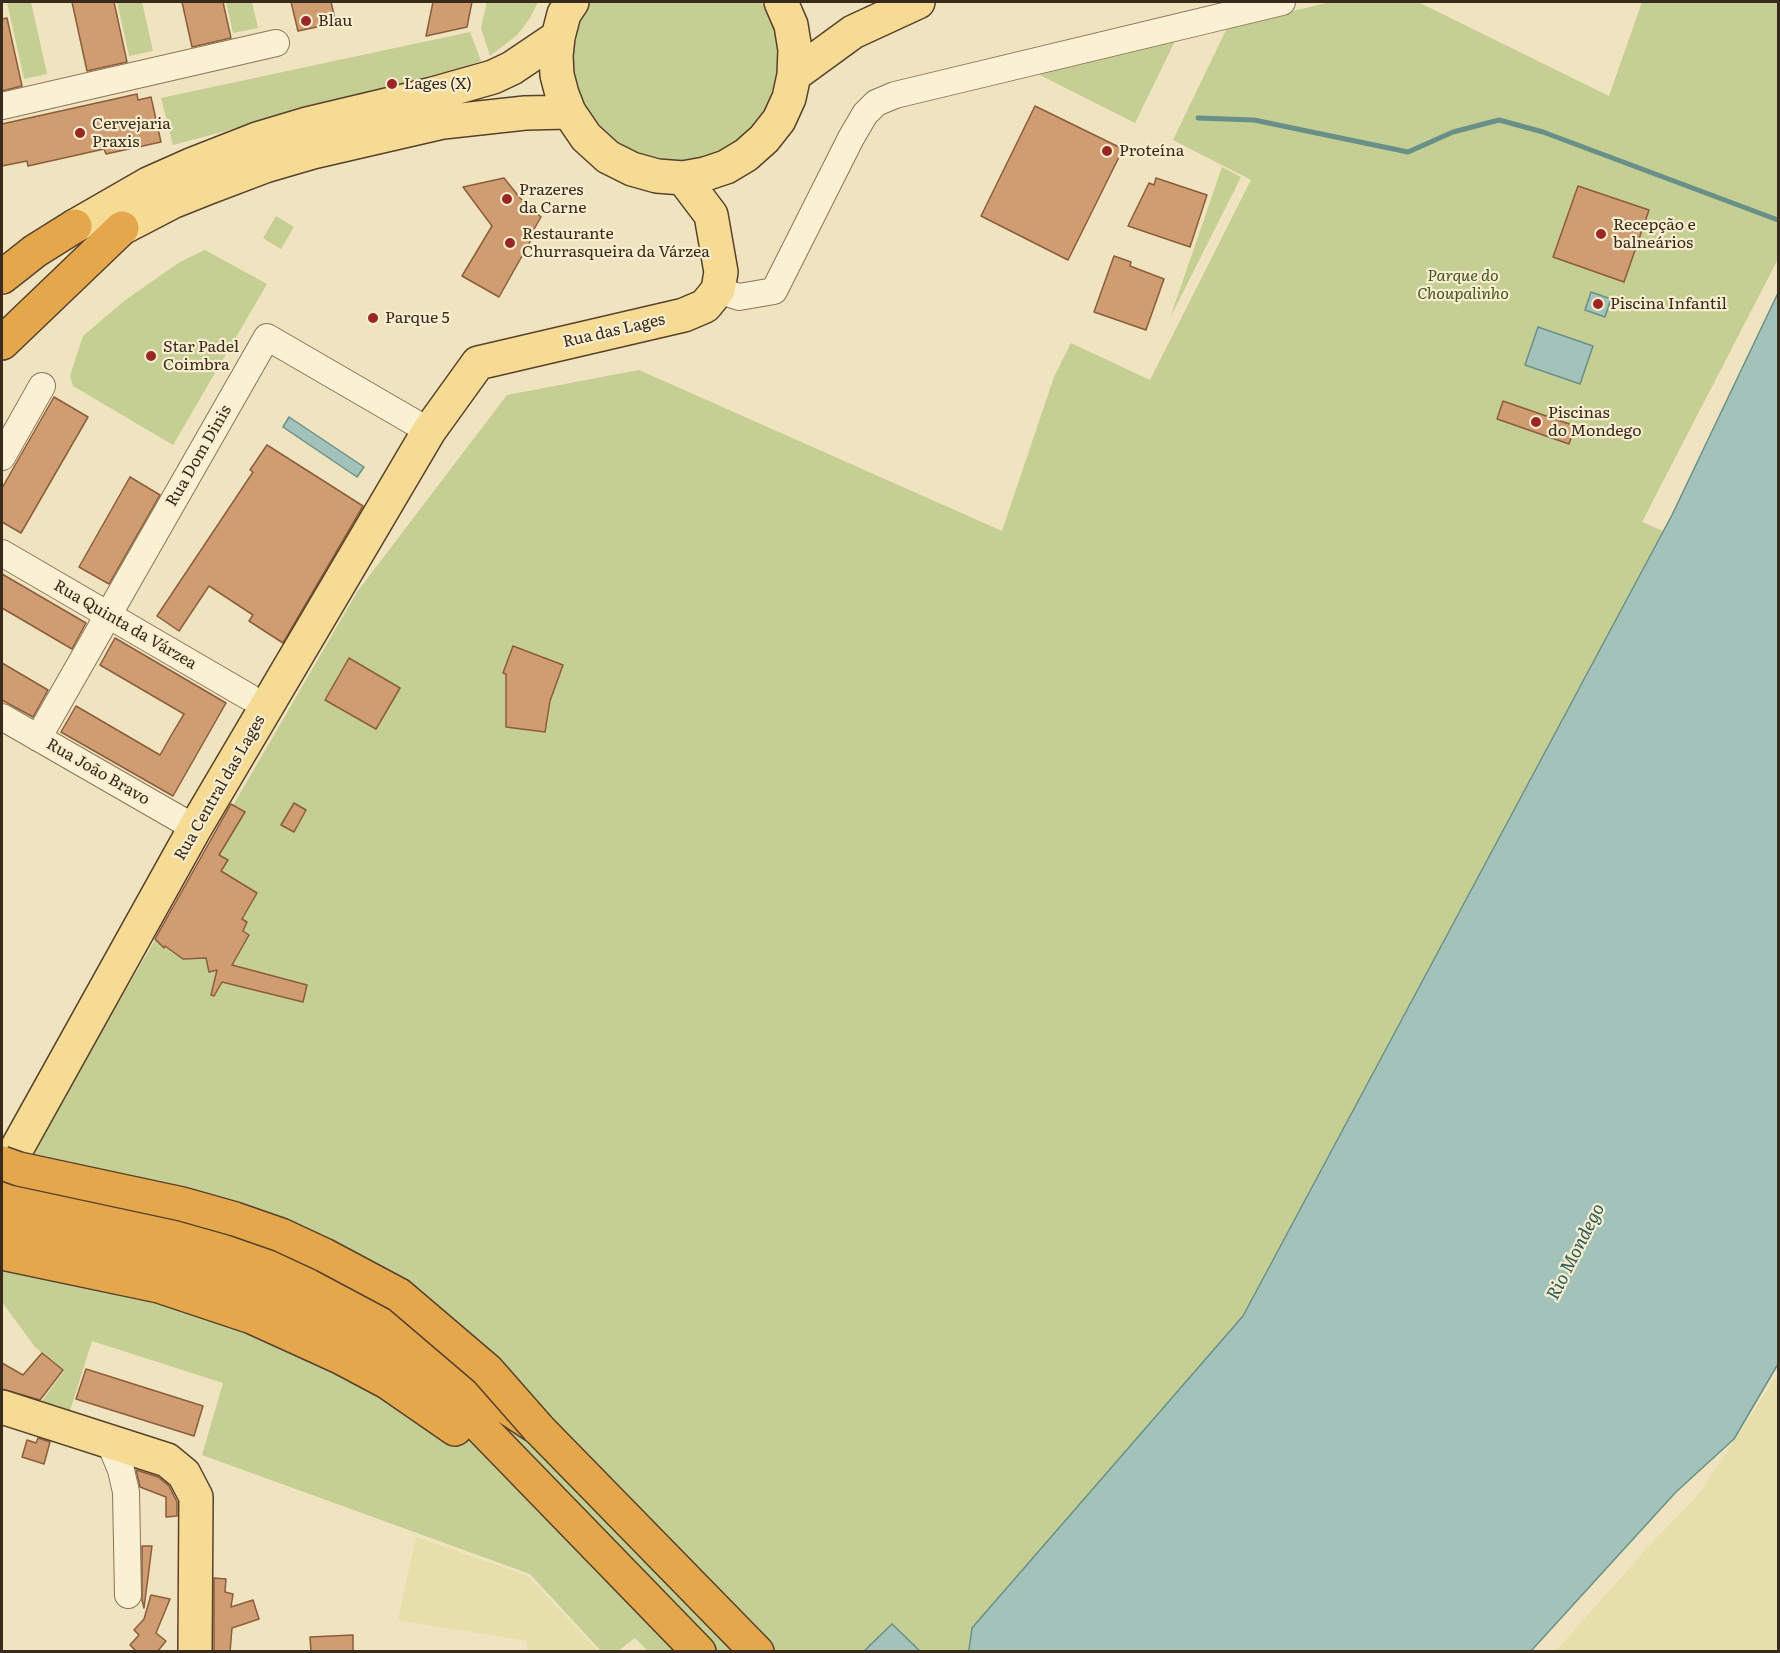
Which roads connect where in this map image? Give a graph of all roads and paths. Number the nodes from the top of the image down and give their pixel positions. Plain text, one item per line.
1 (572, 2) edge
2 (781, 2) edge
3 (918, 2) edge
4 (1282, 2) edge
5 (558, 36) junction
6 (276, 42) dead end
7 (794, 75) junction
8 (2, 105) edge
9 (569, 112) junction
10 (726, 167) junction
11 (683, 178) junction
12 (711, 215) junction
13 (75, 226) joint
14 (122, 228) junction
15 (5, 273) edge
16 (718, 290) junction
17 (2, 311) edge
18 (2, 343) edge
19 (42, 386) dead end
20 (438, 418) junction
21 (2, 457) edge
22 (2, 553) edge
23 (108, 614) junction
24 (249, 697) dead end
25 (2, 717) edge
26 (38, 738) junction
27 (195, 828) junction
28 (2, 1164) edge
29 (2, 1175) edge
30 (2, 1195) edge
31 (2, 1222) edge
32 (2, 1252) edge
33 (2, 1407) edge
34 (538, 1428) junction
35 (109, 1442) junction
36 (512, 1460) junction
37 (129, 1594) dead end
38 (195, 1652) edge
39 (699, 1652) edge
40 (757, 1652) edge

1 - 5 main road
2 - 7 main road
3 - 7 main road
4 - 16 street
5 - 9 main road
5 - 13 main road
6 - 8 street
7 - 10 main road
9 - 11 main road
9 - 14 main road
10 - 11 main road
10 - 12 main road
11 - 12 main road
12 - 16 main road
13 - 15 highway
14 - 17 highway
14 - 18 highway
16 - 20 main road, Rua das Lages
19 - 21 street
20 - 23 street, Rua Dom Dinis
20 - 27 main road, Rua Central das Lages
22 - 23 street, Rua Quinta da Várzea
23 - 24 street, Rua Quinta da Várzea
23 - 26 street, Rua Dom Dinis
25 - 26 street, Rua João Bravo
26 - 27 street, Rua João Bravo
27 - 29 main road, Rua Central das Lages
28 - 34 highway, bridge
30 - 34 highway, bridge
31 - 36 highway
32 - 36 highway
33 - 35 main road
34 - 40 highway
35 - 37 street
35 - 38 main road
36 - 39 highway

